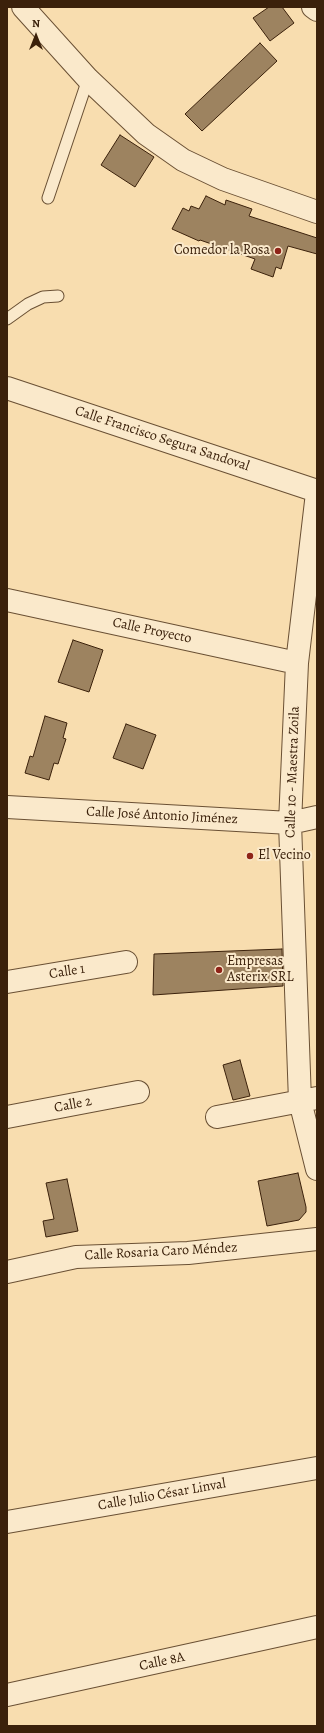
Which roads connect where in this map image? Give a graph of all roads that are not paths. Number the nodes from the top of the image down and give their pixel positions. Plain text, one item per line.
1 (23, 7) edge
2 (313, 7) edge
3 (317, 10) edge
4 (88, 79) junction
5 (48, 198) dead end
6 (317, 212) edge
7 (58, 296) dead end
8 (7, 319) edge
9 (7, 388) edge
10 (317, 492) edge
11 (7, 600) edge
12 (297, 663) junction
13 (7, 807) edge
14 (317, 817) edge
15 (290, 823) junction
16 (126, 962) dead end
17 (7, 982) edge
18 (138, 1092) dead end
19 (309, 1100) edge
20 (7, 1117) edge
21 (217, 1117) dead end
22 (317, 1169) edge
23 (317, 1239) edge
24 (7, 1272) edge
25 (317, 1468) edge
26 (7, 1522) edge
27 (317, 1627) edge
28 (7, 1695) edge

1 - 4 street
2 - 3 street
4 - 5 lane
4 - 6 street
7 - 8 lane
9 - 10 street, Calle Francisco Segura Sandoval
10 - 12 street, Calle 10 - Maestra Zoila
11 - 12 street, Calle Proyecto
12 - 15 street, Calle 10 - Maestra Zoila
13 - 15 street, Calle José Antonio Jiménez
14 - 15 street, Calle José Antonio Jiménez
15 - 19 street, Calle 10 - Maestra Zoila
16 - 17 street, Calle 1
18 - 20 street, Calle 2
19 - 21 street
19 - 22 street, Calle 10 - Maestra Zoila
23 - 24 street, Calle Rosaria Caro Méndez
25 - 26 street, Calle Julio César Linval
27 - 28 street, Calle 8A

